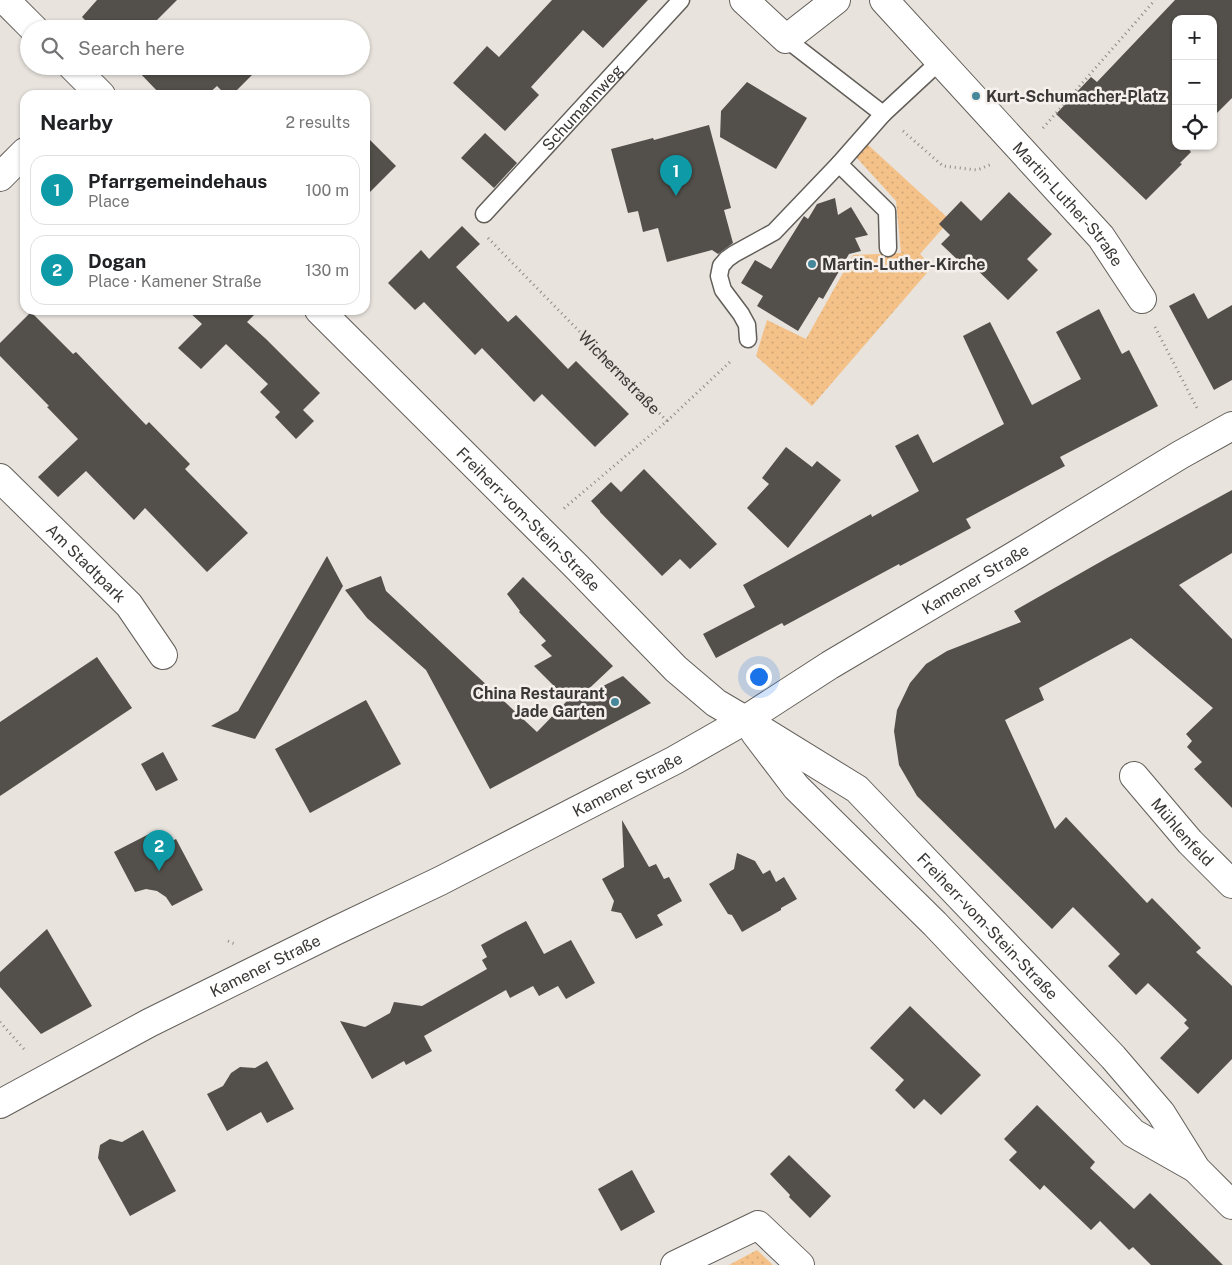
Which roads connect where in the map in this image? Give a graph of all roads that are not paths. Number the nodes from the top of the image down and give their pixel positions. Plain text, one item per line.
1 (5, 0) edge
2 (681, 0) edge
3 (744, 0) edge
4 (836, 0) edge
5 (884, 0) edge
6 (25, 20) edge
7 (786, 39) junction
8 (940, 61) junction
9 (79, 75) edge
10 (90, 90) edge
11 (883, 114) junction
12 (20, 157) edge
13 (839, 164) junction
14 (0, 176) edge
15 (484, 214) dead end
16 (888, 248) dead end
17 (1142, 299) road end
18 (324, 315) edge
19 (748, 339) road end
20 (1222, 431) edge
21 (0, 478) edge
22 (163, 655) dead end
23 (745, 720) junction
24 (1134, 776) dead end
25 (1232, 884) edge
26 (0, 1104) edge
27 (1196, 1169) junction
28 (1232, 1205) edge
29 (675, 1265) edge
30 (800, 1265) edge

1 - 6 street
2 - 15 lane, Schumannweg
3 - 7 street
4 - 7 street
5 - 8 street, Martin-Luther-Straße
7 - 11 lane
8 - 11 lane
8 - 17 street, Martin-Luther-Straße
9 - 10 street
11 - 13 lane
12 - 14 street
13 - 16 lane
13 - 19 lane
18 - 23 street, Freiherr-vom-Stein-Straße
20 - 23 street, Kamener Straße
21 - 22 street, Am Stadtpark
23 - 26 street, Kamener Straße
23 - 27 street, Freiherr-vom-Stein-Straße
23 - 27 street, Freiherr-vom-Stein-Straße
24 - 25 street, Mühlenfeld
27 - 28 street, Freiherr-vom-Stein-Straße
29 - 30 street

